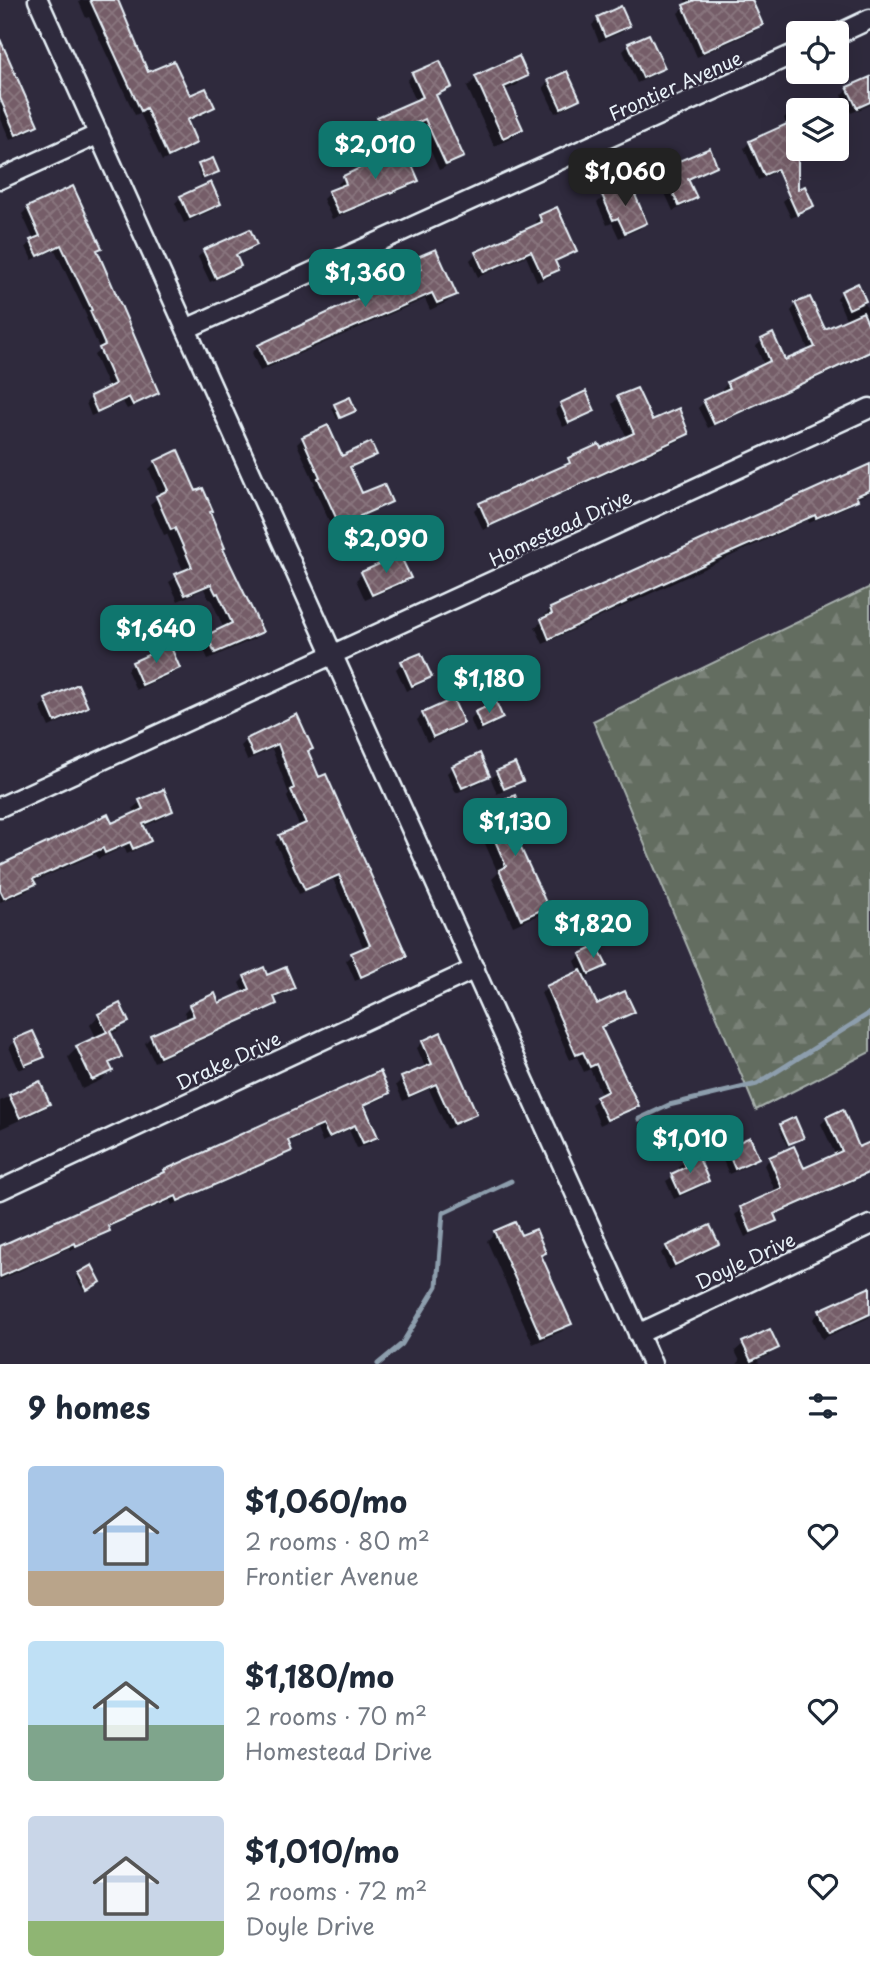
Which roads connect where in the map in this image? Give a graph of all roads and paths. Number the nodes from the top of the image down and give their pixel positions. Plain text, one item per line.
1 (38, 0) edge
2 (870, 19) edge
3 (849, 29) edge
4 (786, 57) edge
5 (99, 134) junction
6 (0, 179) edge
7 (186, 329) junction
8 (870, 408) edge
9 (333, 655) junction
10 (0, 807) edge
11 (475, 969) junction
12 (0, 1190) edge
13 (870, 1225) edge
14 (638, 1334) junction
15 (652, 1364) edge

1 - 5 street
2 - 3 street
4 - 7 street, Frontier Avenue
5 - 6 street
5 - 7 street
7 - 9 street
8 - 9 street, Homestead Drive
9 - 10 street, Homestead Drive
9 - 11 street
11 - 12 street, Drake Drive
11 - 14 street
13 - 14 street, Doyle Drive
14 - 15 street

